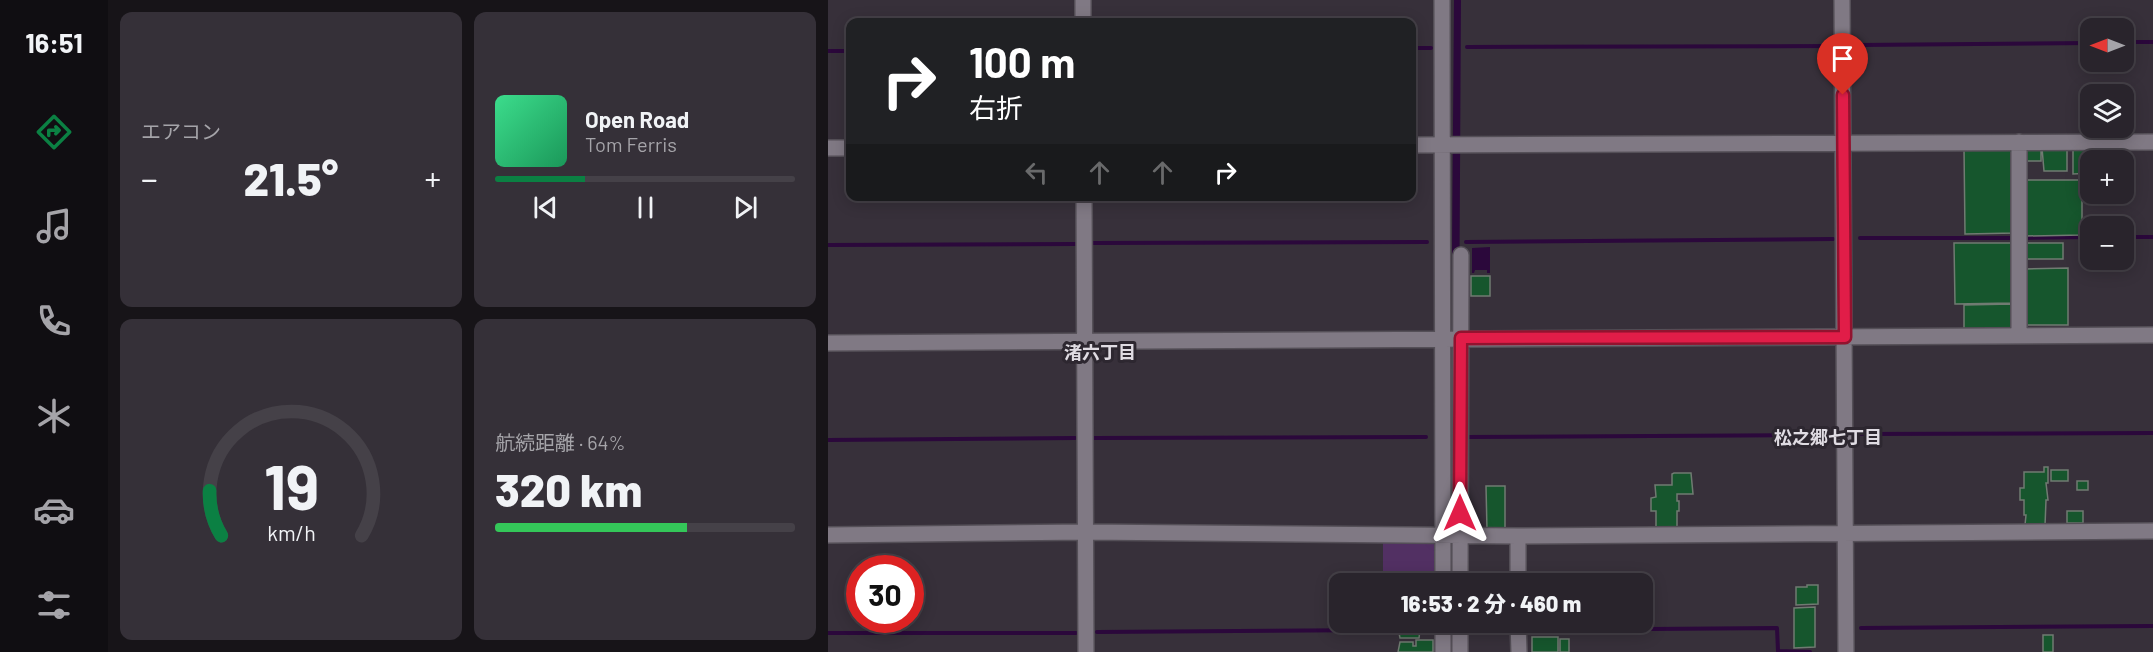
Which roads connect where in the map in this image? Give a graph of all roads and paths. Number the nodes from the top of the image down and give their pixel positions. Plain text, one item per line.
1 (1083, 0) edge
2 (1442, 0) edge
3 (1842, 0) edge
4 (1083, 18) edge
5 (2019, 142) junction
6 (2153, 142) edge
7 (1844, 143) junction
8 (1451, 144) junction
9 (1416, 145) edge
10 (828, 148) edge
11 (846, 148) edge
12 (1084, 201) edge
13 (1461, 255) dead end
14 (2153, 335) edge
15 (2019, 336) junction
16 (1845, 337) junction
17 (1451, 338) junction
18 (1084, 340) junction
19 (828, 343) edge
20 (2153, 531) edge
21 (1086, 532) junction
22 (1845, 534) junction
23 (828, 535) edge
24 (1443, 535) junction
25 (1460, 535) junction
26 (1518, 536) junction
27 (1443, 573) edge
28 (1460, 573) edge
29 (1518, 573) edge
30 (1443, 633) edge
31 (1460, 633) edge
32 (1518, 633) edge
33 (1086, 652) edge
34 (1443, 652) edge
35 (1460, 652) edge
36 (1519, 652) edge
37 (1846, 652) edge

1 - 4 street
2 - 8 street
3 - 7 street
5 - 6 street
5 - 7 street
5 - 15 street
7 - 8 street
7 - 16 street
8 - 9 street
8 - 17 street
10 - 11 street
12 - 18 street
13 - 17 street
14 - 15 street
15 - 16 street
16 - 17 street
16 - 22 street
17 - 18 street
17 - 24 street
17 - 25 street
18 - 19 street
18 - 21 street
20 - 22 street
21 - 23 street
21 - 24 street
21 - 33 street
22 - 26 street
22 - 37 street
24 - 25 street
24 - 27 street
25 - 26 street
25 - 28 street
26 - 29 street
30 - 34 street
31 - 35 street
32 - 36 street

